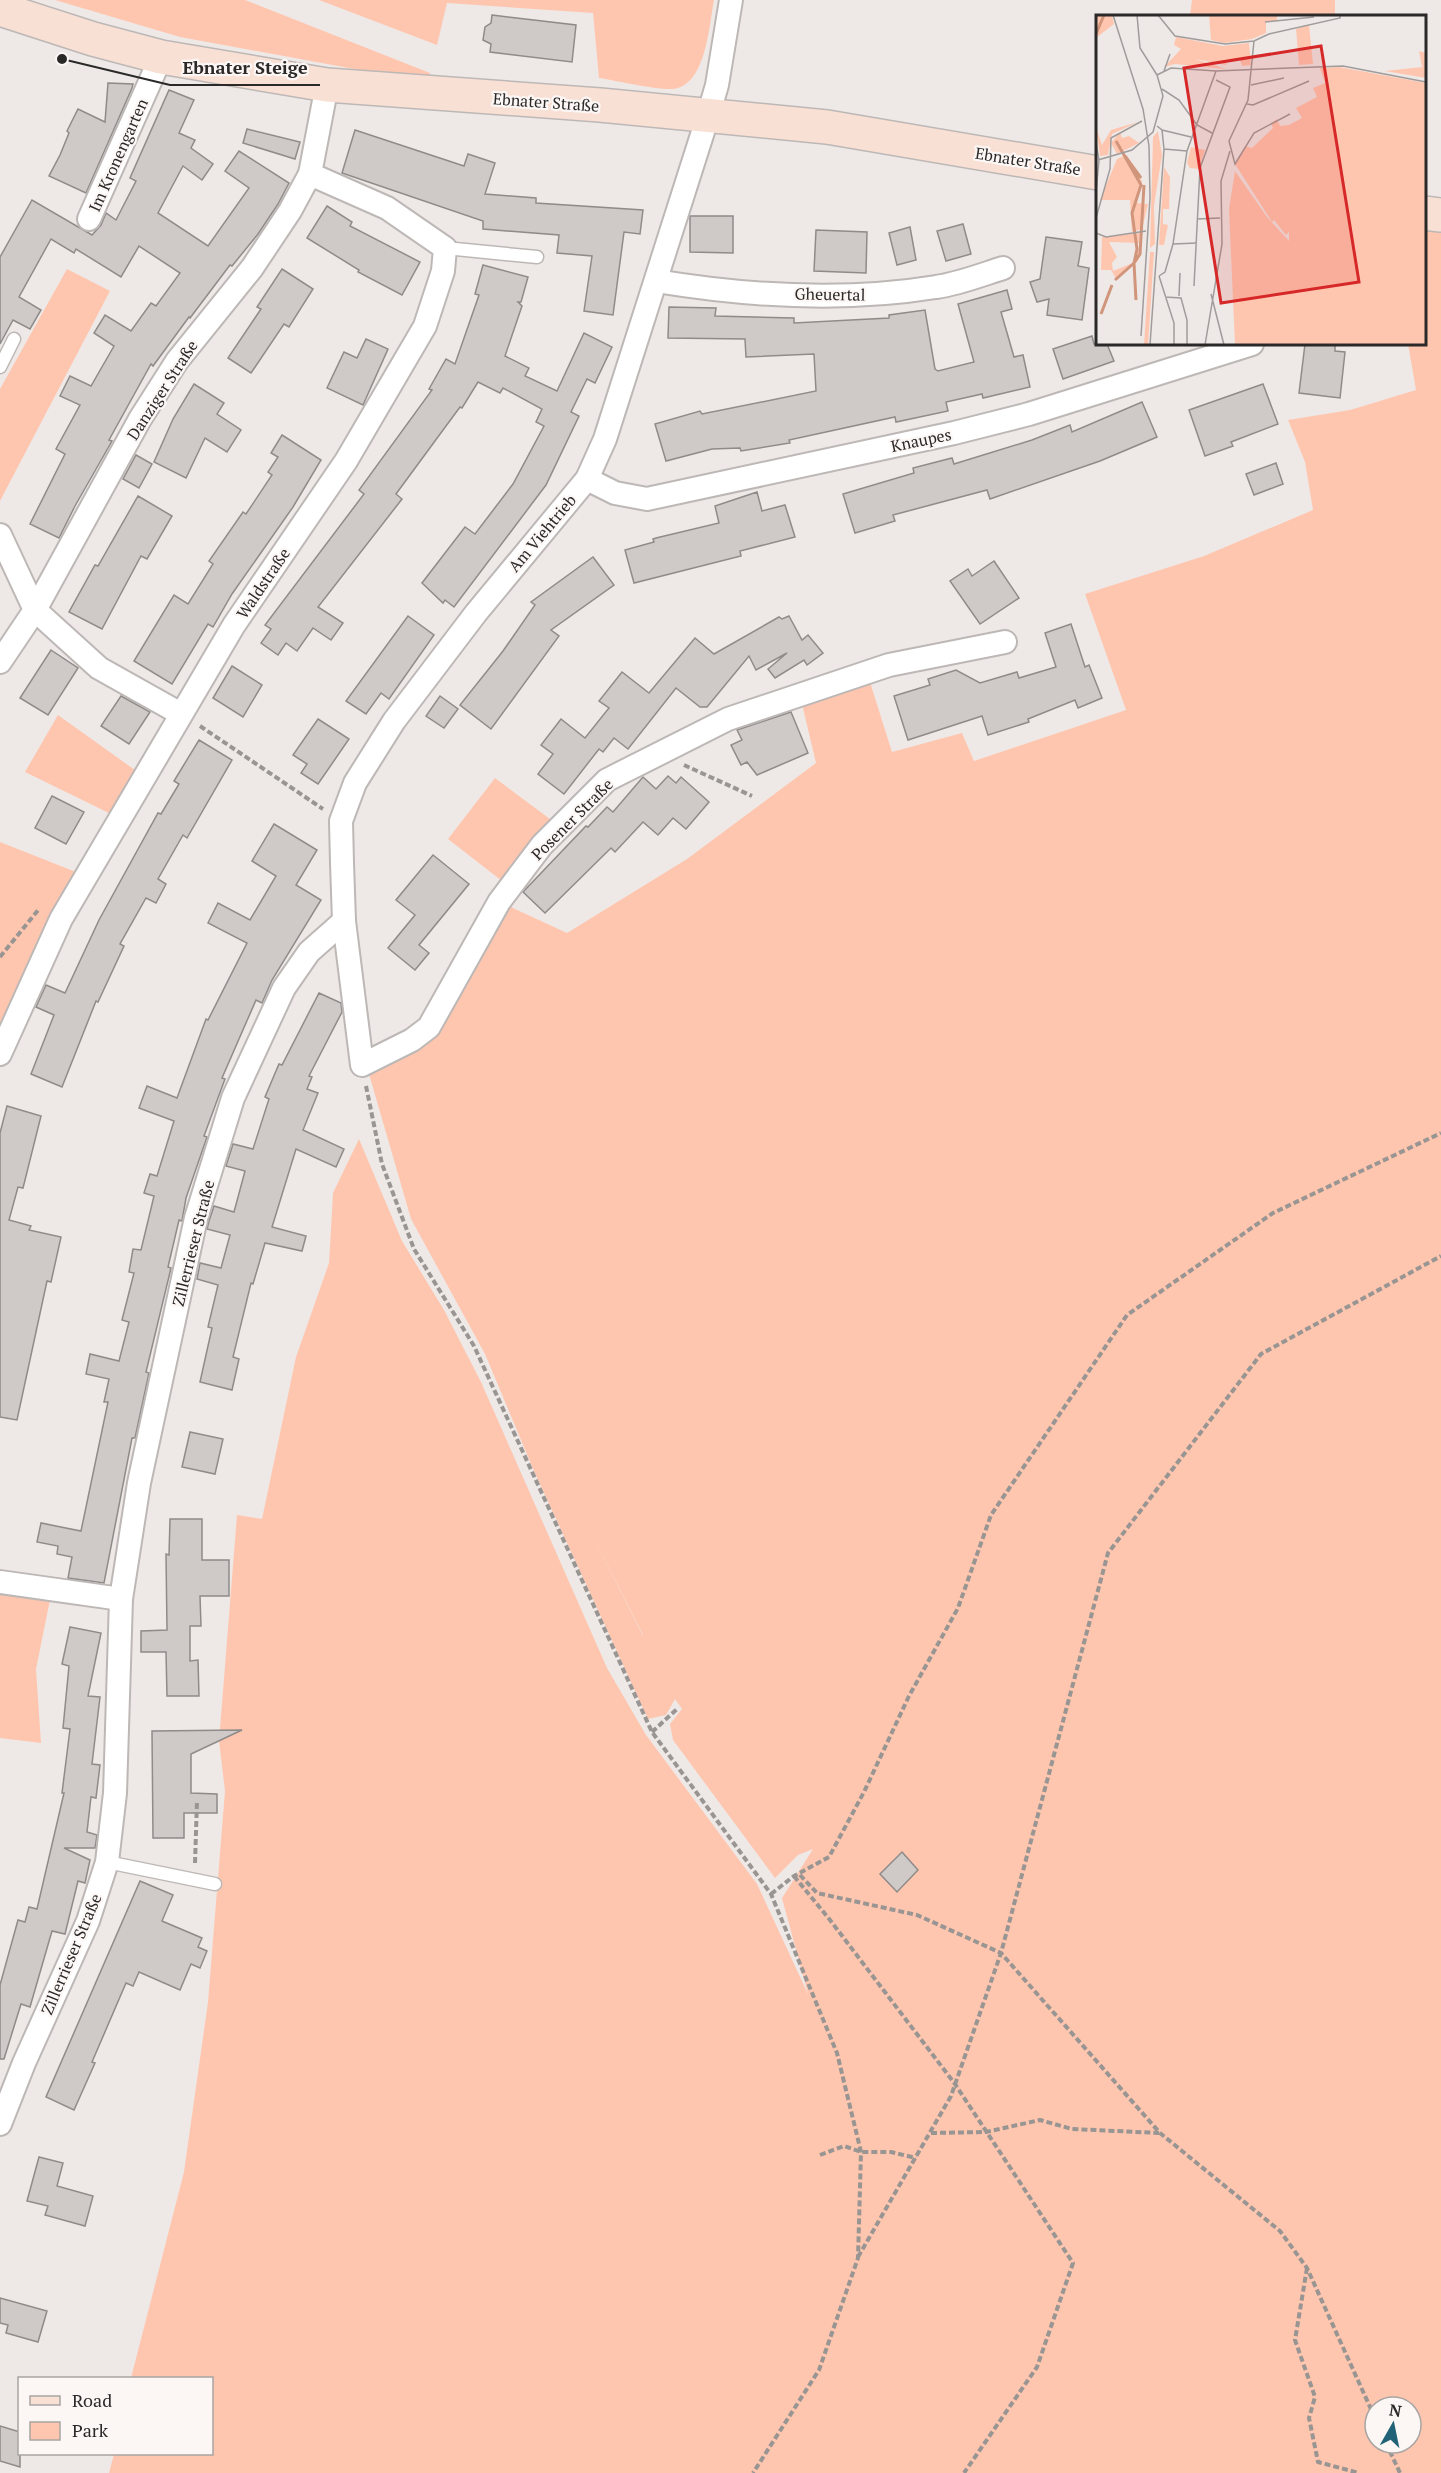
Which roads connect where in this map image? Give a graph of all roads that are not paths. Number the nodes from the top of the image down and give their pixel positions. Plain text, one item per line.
1 (731, 0) edge
2 (0, 9) edge
3 (161, 57) junction
4 (327, 85) junction
5 (708, 116) junction
6 (1096, 173) edge
7 (310, 174) junction
8 (1426, 213) edge
9 (1441, 215) edge
10 (89, 219) dead end
11 (445, 248) junction
12 (537, 257) dead end
13 (1003, 268) dead end
14 (656, 281) junction
15 (14, 339) dead end
16 (1249, 345) edge
17 (0, 367) edge
18 (587, 479) junction
19 (0, 535) edge
20 (35, 610) junction
21 (1005, 642) dead end
22 (0, 662) edge
23 (181, 714) junction
24 (344, 921) junction
25 (0, 1054) edge
26 (0, 1582) edge
27 (121, 1599) junction
28 (107, 1862) junction
29 (216, 1884) dead end
30 (0, 2124) edge

1 - 5 street, Am Viehtrieb
2 - 3 main road, Ebnater Straße
3 - 4 main road, Ebnater Straße
3 - 10 street, Im Kronengarten
4 - 5 main road, Ebnater Straße
4 - 7 street, Danziger Straße
5 - 6 main road, Ebnater Straße
5 - 14 street, Am Viehtrieb
7 - 11 street
7 - 20 street, Danziger Straße
8 - 9 main road
11 - 12 lane
11 - 23 street, Waldstraße
13 - 14 street, Gheuertal
14 - 18 street, Am Viehtrieb
15 - 17 lane
16 - 18 street, Knaupes
18 - 24 street, Am Viehtrieb
19 - 20 street
20 - 22 street, Danziger Straße
20 - 23 street
21 - 24 street, Posener Straße
23 - 25 street, Waldstraße
24 - 27 street, Zillerrieser Straße
26 - 27 street
27 - 28 street, Zillerrieser Straße
28 - 29 lane
28 - 30 street, Zillerrieser Straße

